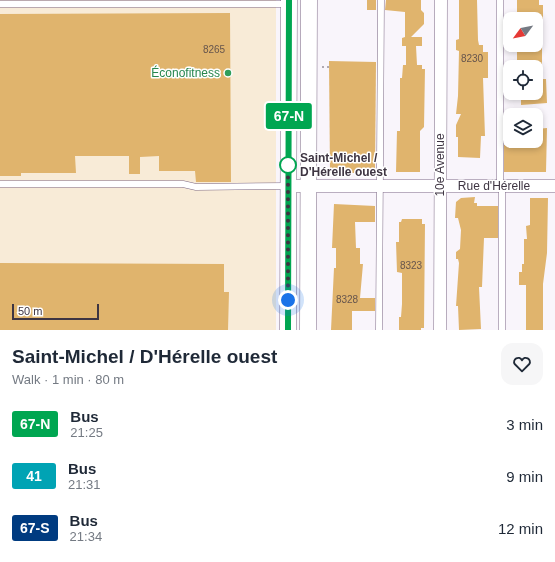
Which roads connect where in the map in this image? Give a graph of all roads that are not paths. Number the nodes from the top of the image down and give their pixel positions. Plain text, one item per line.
1 (309, 0) edge
2 (381, 0) edge
3 (441, 0) edge
4 (500, 0) edge
5 (289, 2) edge
6 (0, 4) edge
7 (0, 184) edge
8 (288, 186) junction
9 (308, 186) junction
10 (380, 186) junction
11 (440, 186) junction
12 (501, 186) junction
13 (555, 186) edge
14 (288, 330) edge
15 (308, 330) edge
16 (380, 330) edge
17 (440, 330) edge
18 (502, 330) edge

1 - 9 main road
2 - 10 lane
3 - 11 street, 10e Avenue
4 - 12 lane
5 - 6 lane
5 - 8 main road
7 - 8 lane
8 - 9 street, Rue d'Hérelle
8 - 14 main road
9 - 10 street, Rue d'Hérelle
9 - 15 main road
10 - 11 street, Rue d'Hérelle
10 - 16 lane
11 - 12 street, Rue d'Hérelle
11 - 17 street, 10e Avenue
12 - 13 street, Rue d'Hérelle
12 - 18 lane

